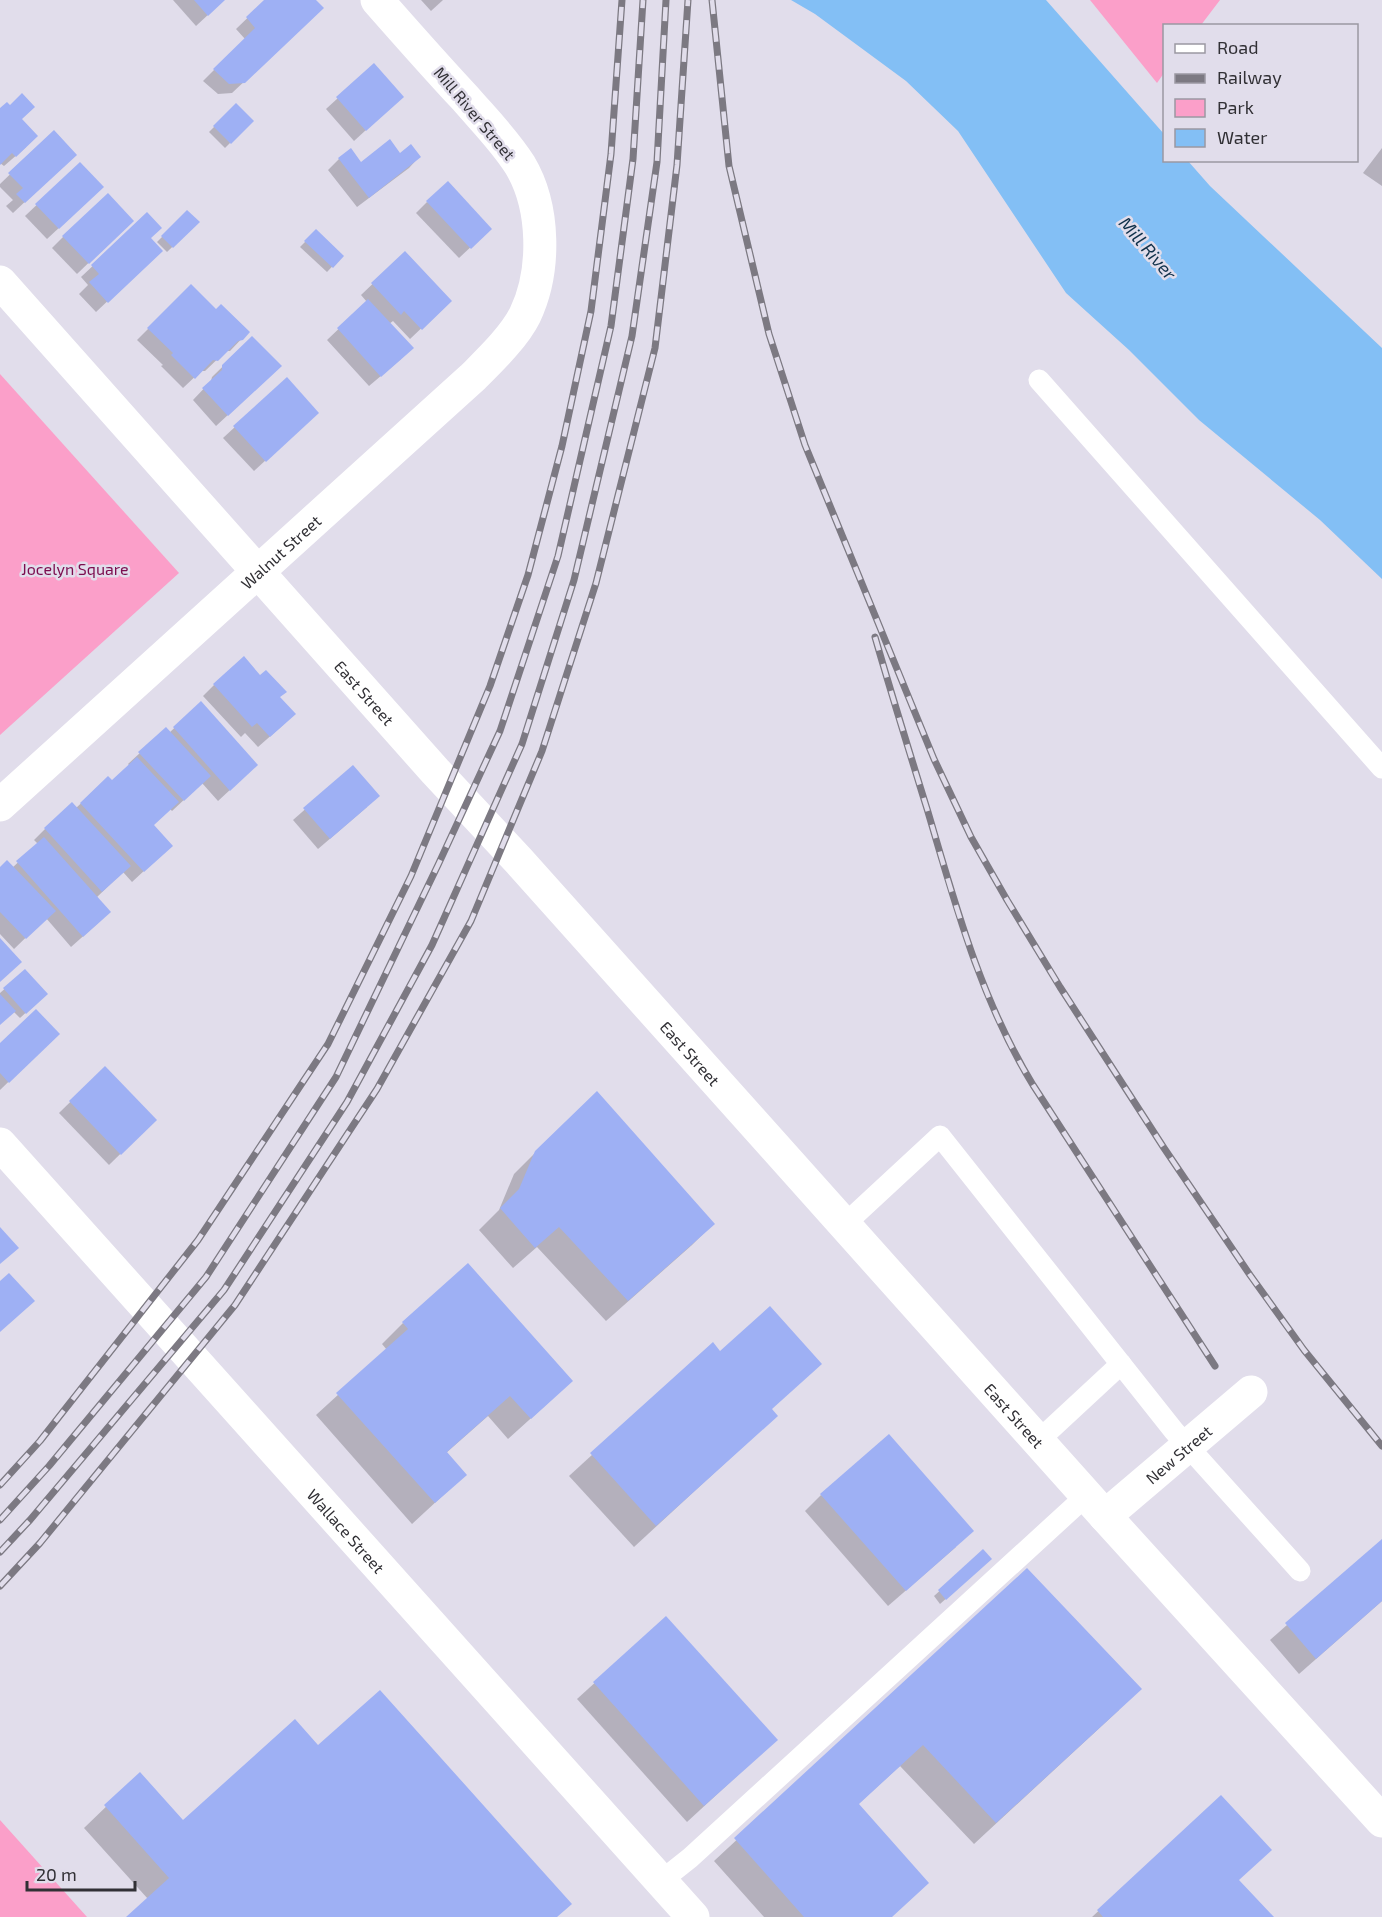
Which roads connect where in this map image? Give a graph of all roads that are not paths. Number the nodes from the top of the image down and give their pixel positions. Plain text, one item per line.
1 (377, 0) edge
2 (536, 278) joint
3 (0, 282) edge
4 (1039, 380) dead end
5 (259, 571) junction
6 (1382, 768) edge
7 (0, 805) edge
8 (0, 1144) edge
9 (844, 1224) junction
10 (1121, 1364) junction
11 (1251, 1392) dead end
12 (1038, 1441) junction
13 (1188, 1446) junction
14 (1096, 1506) junction
15 (1300, 1571) dead end
16 (1382, 1821) edge
17 (661, 1881) junction
18 (693, 1917) edge

1 - 2 street, Mill River Street
2 - 5 street, Walnut Street
3 - 5 street, East Street
4 - 6 lane
5 - 7 street, Walnut Street
5 - 9 street, East Street
8 - 17 street, Wallace Street
9 - 10 lane
9 - 12 street, East Street
10 - 12 lane
10 - 13 lane
11 - 13 street, New Street
12 - 14 street, East Street
13 - 14 street, New Street
13 - 15 lane
14 - 16 street, East Street
14 - 17 lane
17 - 18 street, Wallace Street

